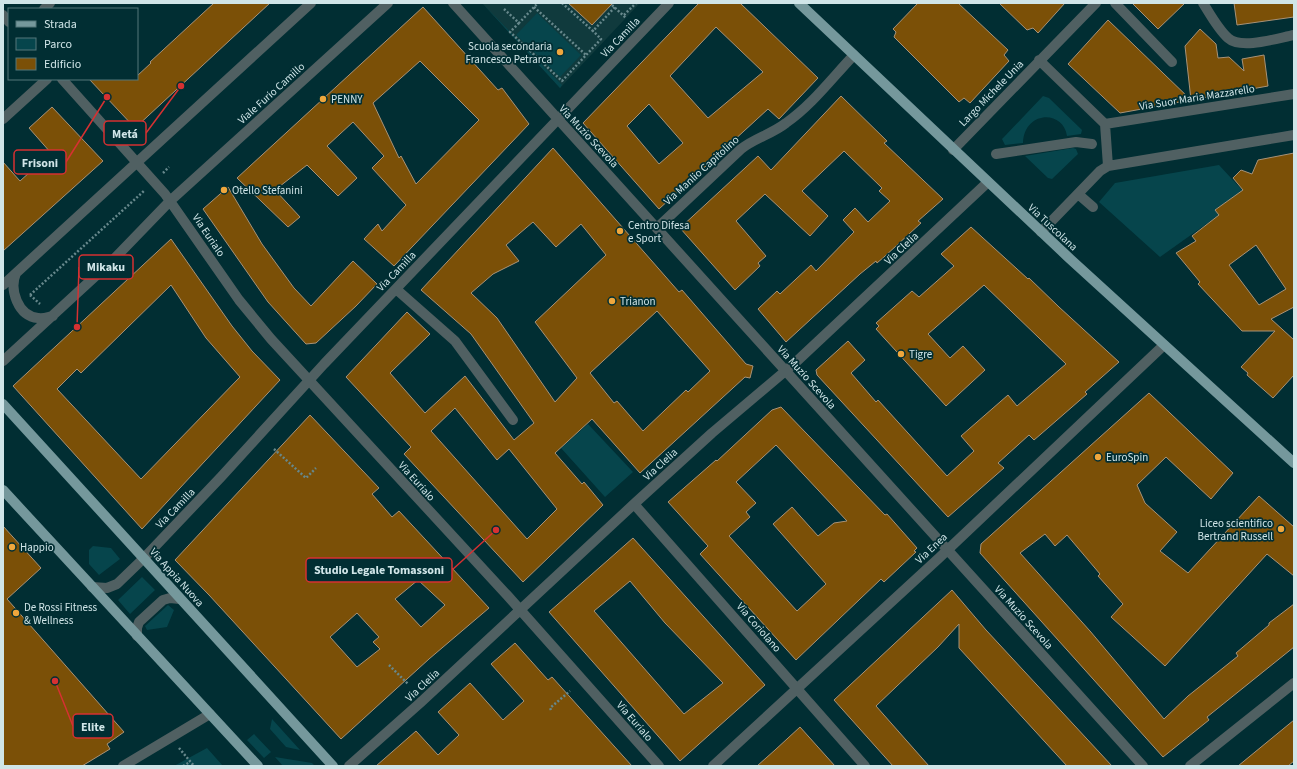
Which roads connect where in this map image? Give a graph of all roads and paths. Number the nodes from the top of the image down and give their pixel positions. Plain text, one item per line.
1 (311, 3) edge
2 (388, 3) edge
3 (453, 3) edge
4 (538, 3) edge
5 (562, 3) edge
6 (636, 3) edge
7 (669, 3) edge
8 (799, 3) edge
9 (1096, 3) edge
10 (1115, 3) edge
11 (1202, 3) edge
12 (612, 5) dead end
13 (534, 7) junction
14 (615, 7) junction
15 (504, 9) dead end
16 (519, 23) junction
17 (593, 31) junction
18 (1294, 35) edge
19 (586, 55) junction
20 (854, 55) junction
21 (1039, 60) junction
22 (1172, 62) dead end
23 (46, 80) edge
24 (63, 80) edge
25 (1294, 94) edge
26 (3, 119) edge
27 (557, 119) junction
28 (1105, 124) junction
29 (1294, 135) edge
30 (1092, 144) dead end
31 (953, 150) junction
32 (996, 154) dead end
33 (138, 163) junction
34 (1108, 166) junction
35 (169, 167) dead end
36 (154, 181) junction
37 (988, 182) junction
38 (1078, 194) junction
39 (170, 201) junction
40 (1093, 207) dead end
41 (657, 228) junction
42 (1041, 232) junction
43 (16, 273) junction
44 (3, 285) edge
45 (396, 289) junction
46 (30, 295) junction
47 (54, 316) junction
48 (1164, 345) junction
49 (3, 361) edge
50 (785, 370) junction
51 (309, 380) junction
52 (3, 404) edge
53 (513, 420) dead end
54 (274, 449) dead end
55 (1294, 463) edge
56 (316, 468) dead end
57 (3, 490) edge
58 (634, 504) junction
59 (947, 550) junction
60 (144, 558) junction
61 (92, 587) junction
62 (180, 599) junction
63 (520, 610) junction
64 (137, 636) junction
65 (390, 665) dead end
66 (1294, 683) edge
67 (408, 684) dead end
68 (798, 688) junction
69 (570, 691) dead end
70 (551, 710) dead end
71 (210, 714) junction
72 (171, 738) junction
73 (190, 762) junction
74 (123, 766) edge
75 (183, 766) edge
76 (194, 766) edge
77 (258, 766) edge
78 (333, 766) edge
79 (350, 766) edge
80 (659, 766) edge
81 (713, 766) edge
82 (865, 766) edge
83 (1143, 766) edge
84 (1190, 766) edge

1 - 33 street
2 - 39 street, Viale Furio Camillo
3 - 27 street, Via Muzio Scevola
4 - 13 path
5 - 17 path
6 - 14 path
7 - 27 street, Via Camilla
8 - 20 main road, Via Tuscolana
9 - 21 street
10 - 22 street
11 - 18 street
12 - 14 path
13 - 16 path
13 - 19 path
14 - 17 path
15 - 16 path
16 - 19 path
17 - 19 path
20 - 31 main road, Via Tuscolana
20 - 41 street, Via Manlio Capitolino
21 - 28 street, Largo Michele Unia
21 - 31 street, Largo Michele Unia
23 - 26 street
24 - 33 street
25 - 28 street, Via Suor Maria Mazzarello
27 - 41 street, Via Muzio Scevola
27 - 45 street, Via Camilla
28 - 34 street
29 - 34 street
30 - 32 street
31 - 37 main road, Via Tuscolana
33 - 36 street
33 - 43 street
34 - 38 street
35 - 36 path
36 - 39 street
36 - 46 path
37 - 42 main road, Via Tuscolana
37 - 50 street, Via Clelia
38 - 40 street
38 - 42 street
39 - 47 street, Viale Furio Camillo
39 - 51 street, Via Eurialo
41 - 50 street, Via Muzio Scevola
42 - 48 main road, Via Tuscolana
43 - 44 street
43 - 46 path
43 - 47 street
45 - 51 street, Via Camilla
45 - 53 street
46 - 47 path
47 - 49 street, Viale Furio Camillo
48 - 55 main road, Via Tuscolana
48 - 59 street, Via Enea
50 - 58 street, Via Clelia
50 - 59 street, Via Muzio Scevola
51 - 60 street, Via Camilla
51 - 63 street, Via Eurialo
52 - 60 main road, Via Appia Nuova
54 - 56 path
57 - 61 main road
58 - 63 street, Via Clelia
58 - 68 street, Via Coriolano
59 - 68 street, Via Enea
59 - 83 street, Via Muzio Scevola
60 - 61 street, Via Camilla
60 - 62 main road, Via Appia Nuova
61 - 64 main road
62 - 64 street
62 - 78 main road, Via Appia Nuova
63 - 79 street, Via Clelia
63 - 80 street, Via Eurialo
64 - 71 main road
65 - 67 path
66 - 84 street
68 - 81 street, Via Enea
68 - 82 street, Via Coriolano
69 - 70 path
71 - 72 street
71 - 77 main road
72 - 73 path
72 - 74 street
73 - 75 path
73 - 76 path

